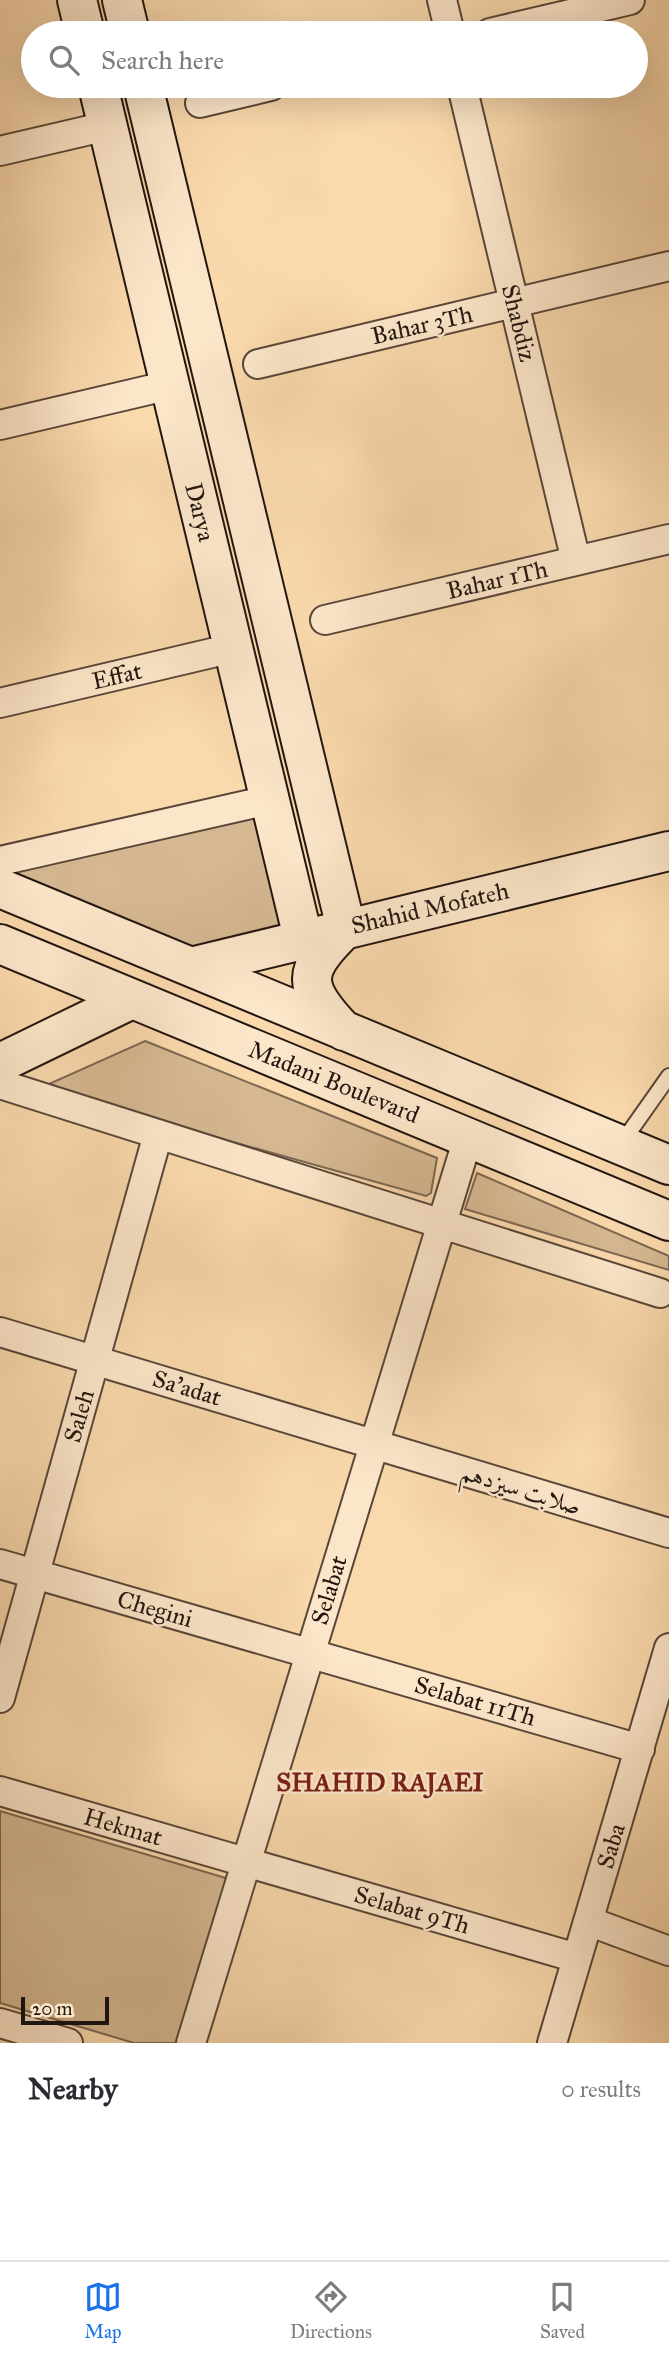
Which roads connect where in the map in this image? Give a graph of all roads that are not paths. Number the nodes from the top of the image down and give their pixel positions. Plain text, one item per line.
1 (77, 0) edge
2 (122, 0) edge
3 (442, 0) edge
4 (630, 0) edge
5 (82, 21) edge
6 (127, 21) edge
7 (447, 21) edge
8 (541, 21) edge
9 (101, 98) edge
10 (146, 98) edge
11 (221, 98) edge
12 (465, 98) edge
13 (200, 103) dead end
14 (107, 126) junction
15 (0, 151) edge
16 (669, 266) edge
17 (514, 303) junction
18 (258, 364) dead end
19 (213, 375) junction
20 (170, 385) junction
21 (0, 425) edge
22 (669, 539) edge
23 (576, 561) junction
24 (325, 620) dead end
25 (233, 648) junction
26 (0, 703) edge
27 (270, 800) junction
28 (669, 851) edge
29 (0, 861) edge
30 (0, 888) edge
31 (346, 928) junction
32 (303, 938) junction
33 (0, 944) edge
34 (191, 967) junction
35 (132, 999) junction
36 (358, 1036) junction
37 (0, 1063) edge
38 (669, 1076) edge
39 (0, 1084) edge
40 (352, 1090) junction
41 (158, 1134) junction
42 (468, 1138) junction
43 (621, 1145) junction
44 (669, 1165) edge
45 (669, 1221) edge
46 (441, 1224) junction
47 (660, 1293) dead end
48 (0, 1332) edge
49 (94, 1360) junction
50 (374, 1444) junction
51 (669, 1533) edge
52 (0, 1564) edge
53 (35, 1574) junction
54 (669, 1648) edge
55 (310, 1654) junction
56 (664, 1687) edge
57 (0, 1698) edge
58 (640, 1749) junction
59 (0, 1791) edge
60 (246, 1862) junction
61 (588, 1922) junction
62 (669, 1951) edge
63 (577, 1958) junction
64 (0, 2023) edge
65 (68, 2043) edge
66 (191, 2043) edge
67 (552, 2043) edge

1 - 5 street
2 - 6 street
3 - 7 street
4 - 8 street
9 - 14 street, Darya
10 - 19 street, Darya
11 - 13 street
12 - 17 street, Shabdiz
14 - 15 street
14 - 20 street, Darya
16 - 17 street, Bahar 3Th
17 - 18 street, Bahar 3Th
17 - 23 street, Shabdiz
19 - 20 street
19 - 31 street, Darya
20 - 21 street
20 - 25 street, Darya
22 - 23 street, Bahar 1Th
23 - 24 street, Bahar 1Th
25 - 26 street, Effat
25 - 27 street, Darya
27 - 29 street
27 - 32 street, Darya
28 - 31 street, Shahid Mofateh
30 - 34 street, Madani Boulevard
31 - 32 street, Shahid Mofateh
31 - 36 street
32 - 34 street, Shahid Mofateh
33 - 35 street, Madani Boulevard
34 - 36 street, Madani Boulevard
35 - 37 street
35 - 40 street, Madani Boulevard
36 - 40 street
36 - 43 street, Madani Boulevard
38 - 43 lane
39 - 41 street
40 - 42 street, Madani Boulevard
41 - 46 street
41 - 49 street, Saleh
42 - 45 street, Madani Boulevard
42 - 46 street, Selabat
43 - 44 street, Madani Boulevard
46 - 47 street
46 - 50 street, Selabat
48 - 49 street, Sa'adat
49 - 50 street, Sa'adat
49 - 53 street, Saleh
50 - 51 street, صلابت سیزدهم
50 - 55 street, Selabat
52 - 53 street, Chegini
53 - 55 street, Chegini
53 - 57 street, Saleh
54 - 56 street, Saba
55 - 58 street, Selabat 11Th
55 - 60 street, Selabat
56 - 58 street, Saba
58 - 61 street, Saba
59 - 60 street, Hekmat
60 - 63 street, Selabat 9Th
60 - 66 street, Selabat
61 - 62 street
61 - 63 street, Saba
63 - 67 street, Saba
64 - 65 street

